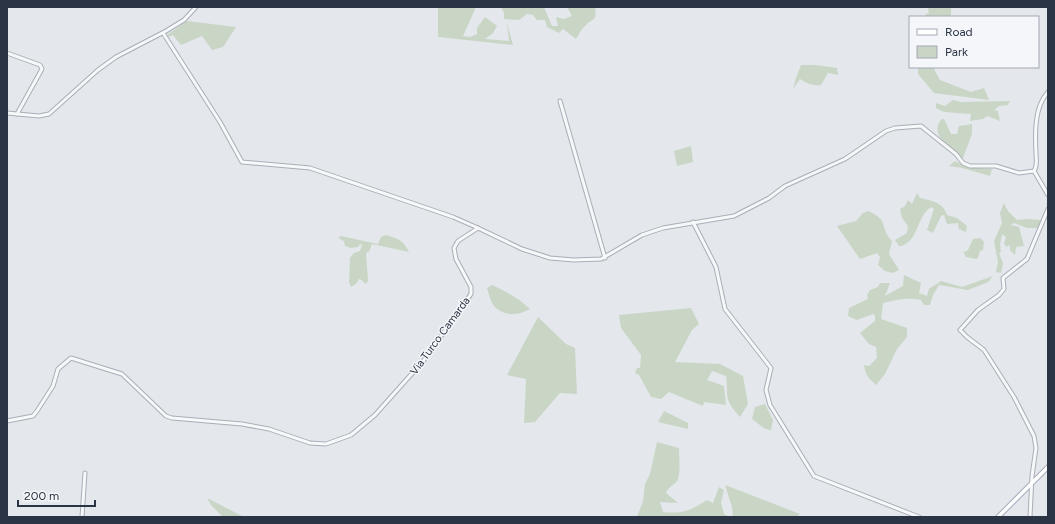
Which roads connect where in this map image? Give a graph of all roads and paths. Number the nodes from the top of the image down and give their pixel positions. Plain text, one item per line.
1 (196, 7) edge
2 (163, 33) junction
3 (7, 53) edge
4 (1048, 92) edge
5 (560, 101) dead end
6 (7, 113) edge
7 (17, 114) junction
8 (1034, 171) junction
9 (1048, 195) edge
10 (1048, 209) edge
11 (693, 222) junction
12 (478, 228) junction
13 (605, 258) junction
14 (7, 421) edge
15 (1048, 467) edge
16 (85, 473) dead end
17 (1031, 484) junction
18 (82, 517) edge
19 (919, 517) edge
20 (998, 517) edge
21 (1030, 517) edge

1 - 2 street
2 - 7 street
2 - 12 street
3 - 7 street
4 - 8 street
5 - 13 street
6 - 7 street
8 - 9 street
8 - 11 street
10 - 17 street
11 - 13 street
11 - 19 street
12 - 13 street
12 - 14 street, Via Turco Camarda
15 - 17 main road
16 - 18 street
17 - 20 main road
17 - 21 street

